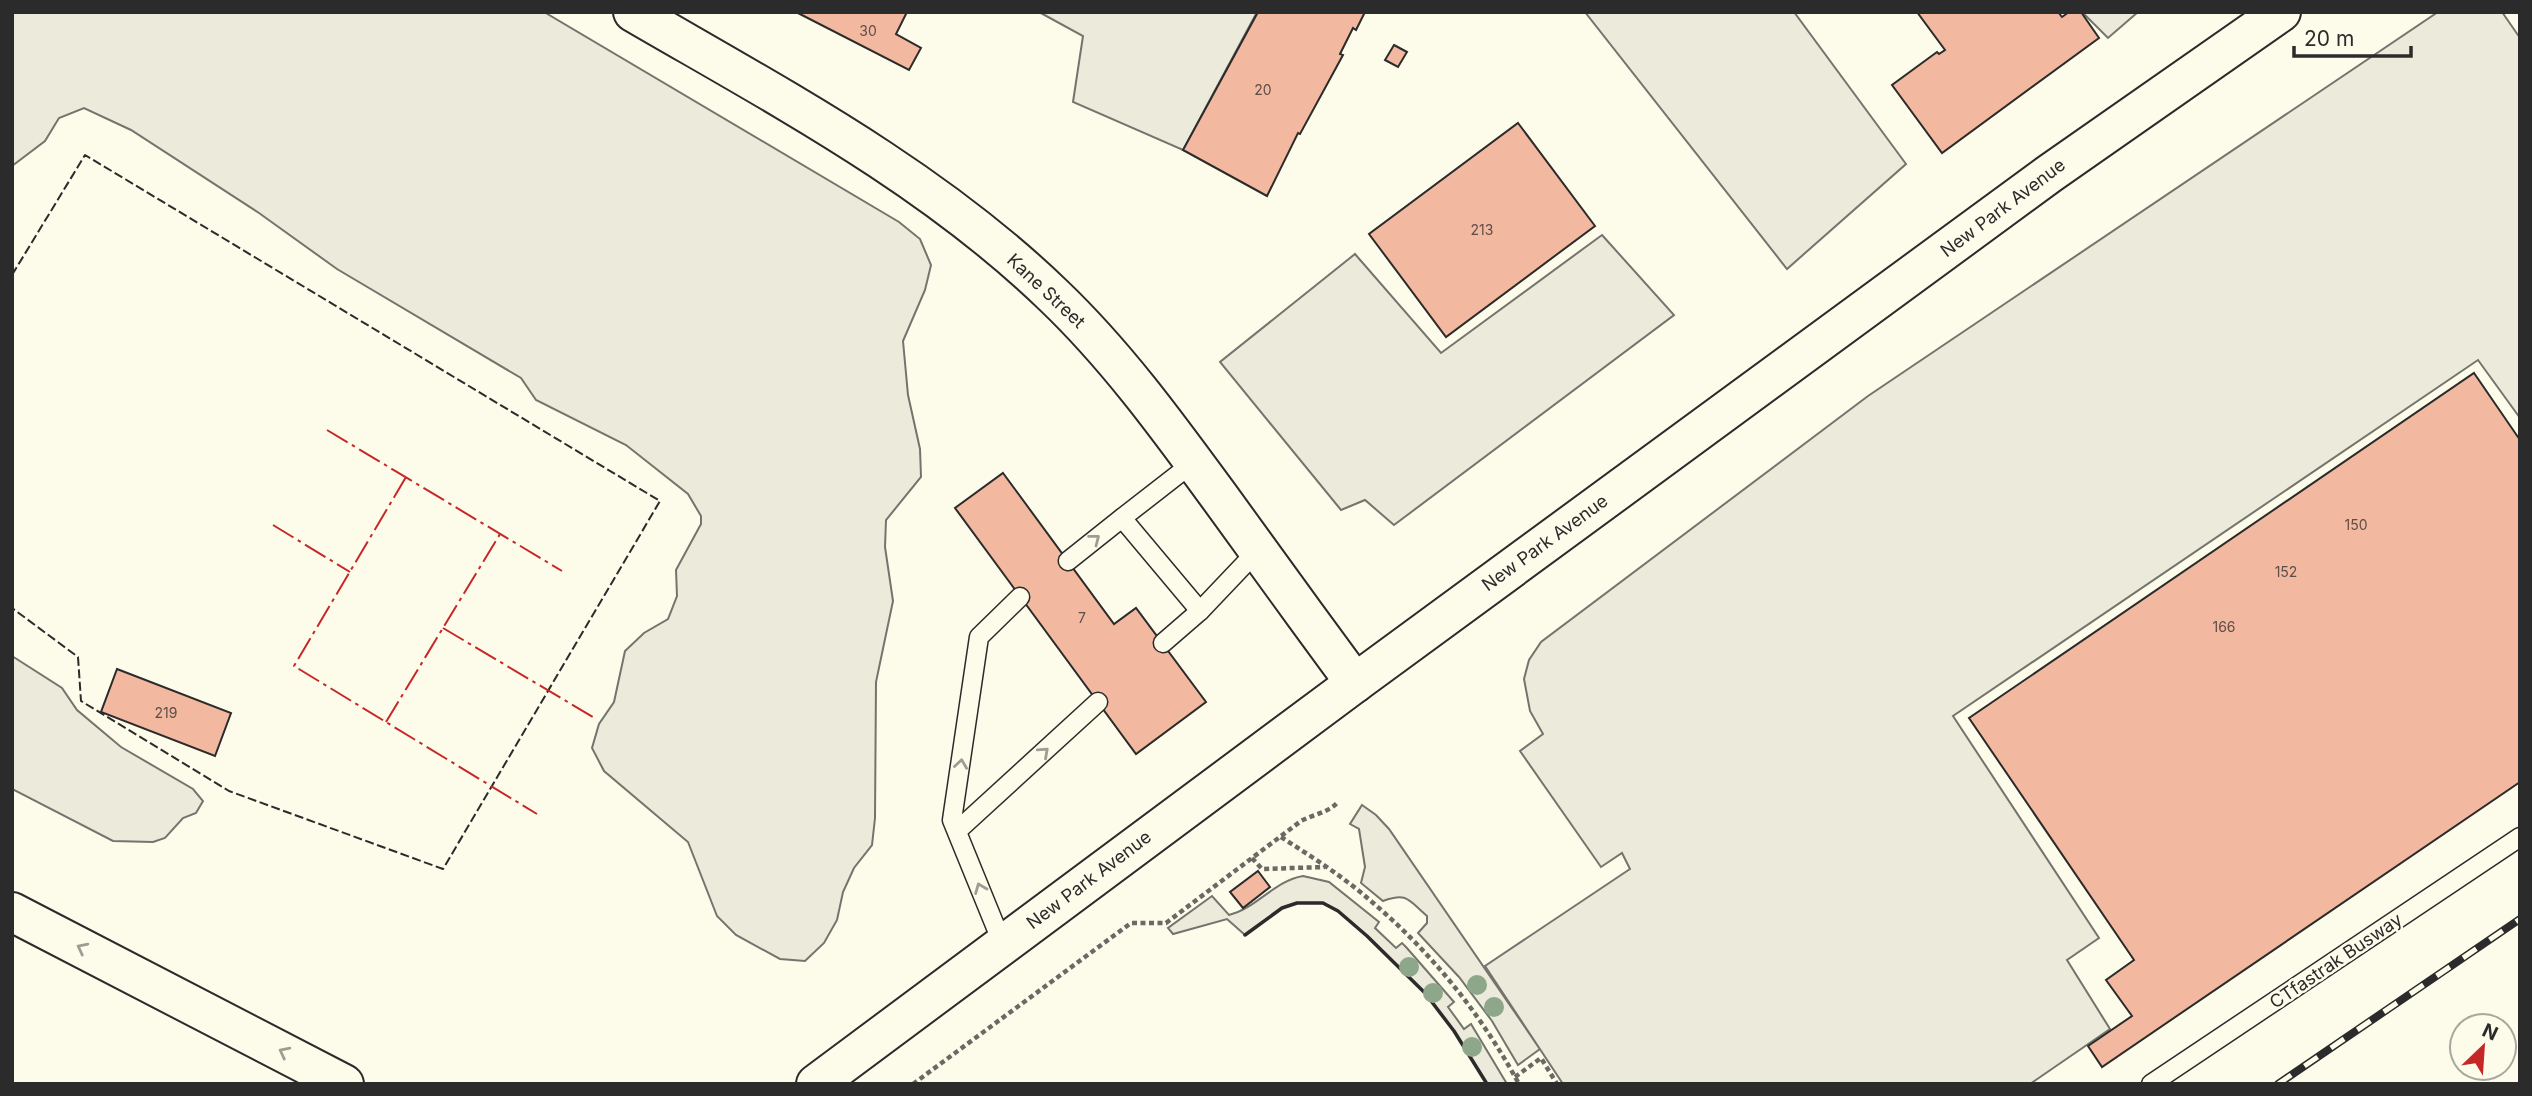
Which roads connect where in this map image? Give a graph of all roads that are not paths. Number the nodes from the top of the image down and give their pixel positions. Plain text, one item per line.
1 (634, 12) edge
2 (2281, 12) edge
3 (1194, 462) junction
4 (1122, 518) junction
5 (1258, 550) junction
6 (1068, 561) dead end
7 (1020, 597) dead end
8 (1200, 611) junction
9 (1163, 643) dead end
10 (1355, 683) junction
11 (1098, 702) dead end
12 (957, 831) junction
13 (2520, 836) edge
14 (12, 912) edge
15 (1003, 945) junction
16 (344, 1084) edge
17 (816, 1084) edge
18 (2151, 1084) edge

1 - 3 main road, Kane Street
2 - 10 main road, New Park Avenue
3 - 4 lane
3 - 5 main road, Kane Street
6 -> 4 lane
4 - 8 lane
5 - 8 lane
5 - 10 main road, Kane Street
12 -> 7 lane
8 - 9 lane
10 - 15 main road, New Park Avenue
12 -> 11 lane
15 -> 12 lane
13 - 18 lane, CTfastrak Busway
16 -> 14 main road
15 - 17 main road, New Park Avenue

